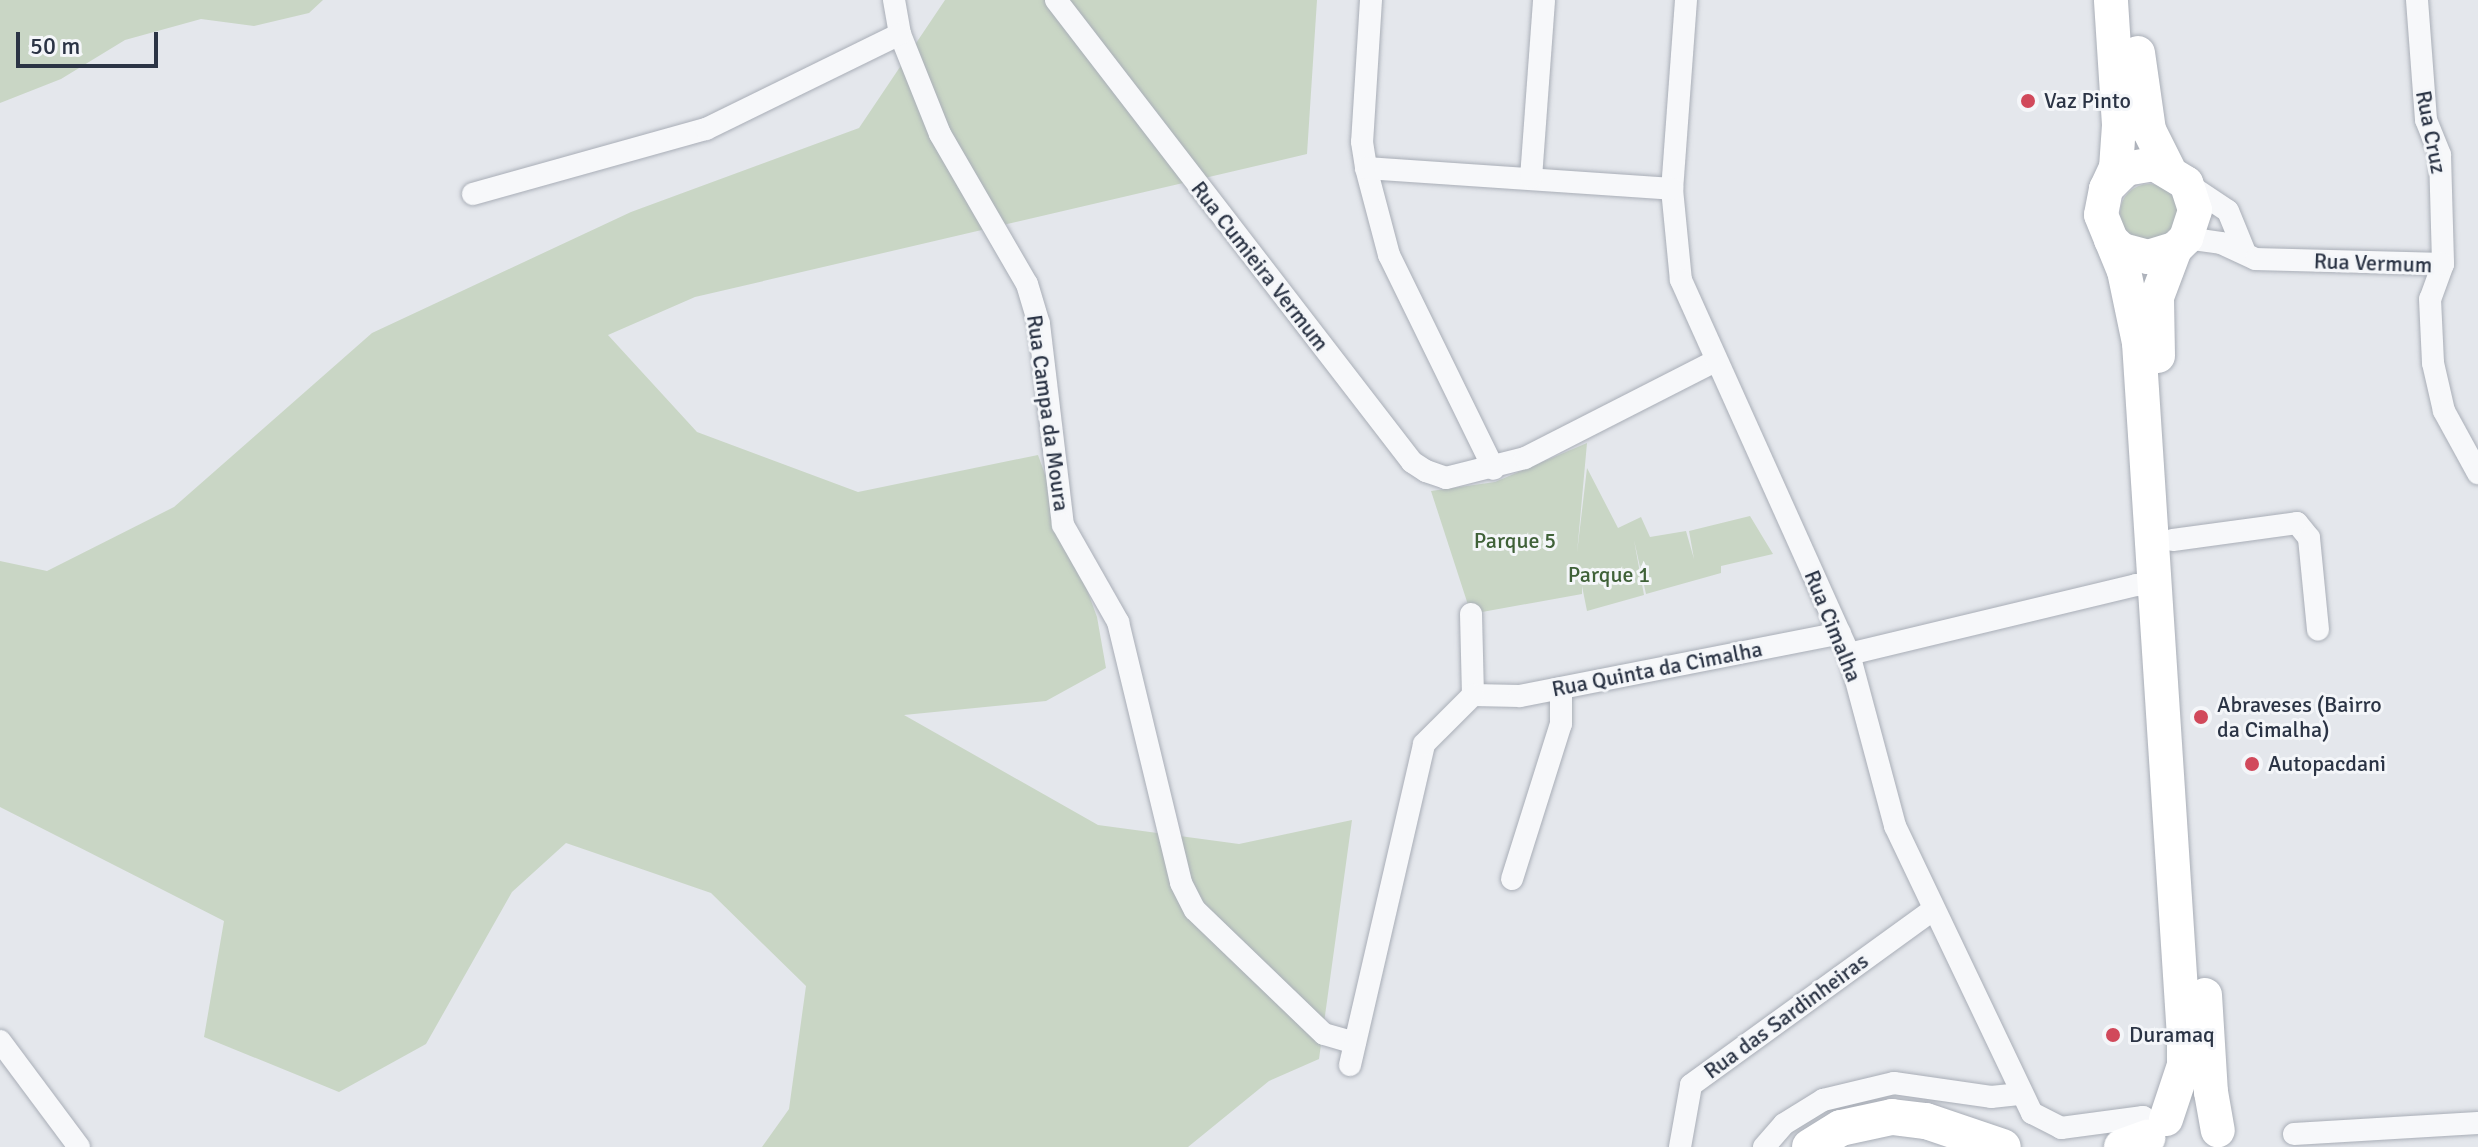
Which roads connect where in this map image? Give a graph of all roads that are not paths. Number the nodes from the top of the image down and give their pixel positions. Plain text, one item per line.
1 (894, 0) edge
2 (1056, 0) edge
3 (1371, 0) edge
4 (1544, 0) edge
5 (1686, 0) edge
6 (2111, 0) edge
7 (2133, 0) edge
8 (2417, 0) edge
9 (900, 34) junction
10 (1366, 168) junction
11 (2177, 175) junction
12 (1531, 178) junction
13 (1672, 189) junction
14 (2106, 189) junction
15 (473, 194) dead end
16 (2111, 240) junction
17 (2180, 244) junction
18 (2244, 250) junction
19 (2443, 264) junction
20 (1715, 361) junction
21 (1494, 469) junction
22 (2478, 473) edge
23 (2173, 540) junction
24 (2155, 586) junction
25 (1471, 614) dead end
26 (2318, 630) dead end
27 (1840, 633) junction
28 (1849, 654) junction
29 (1561, 689) junction
30 (1473, 695) junction
31 (1512, 879) dead end
32 (1933, 910) junction
33 (0, 1041) edge
34 (2019, 1094) junction
35 (2478, 1123) edge
36 (2294, 1134) dead end
37 (2146, 1136) edge
38 (2223, 1138) edge
39 (79, 1147) edge
40 (1680, 1147) edge
41 (1764, 1147) edge
42 (1810, 1147) edge
43 (1843, 1147) edge
44 (1957, 1147) edge
45 (2003, 1147) edge

1 - 9 street, Rua Campa da Moura
2 - 21 street, Rua Cumieira Vermum
3 - 10 street
4 - 12 street
5 - 13 street, Rua Cimalha
6 - 14 main road
7 - 11 main road
8 - 19 street, Rua Cruz
9 - 15 street
9 - 30 street, Rua Campa da Moura
10 - 12 street
10 - 21 street
11 - 14 main road
11 - 17 main road
11 - 18 street
12 - 13 street
13 - 20 street, Rua Cimalha
14 - 16 main road
16 - 17 main road
16 - 24 main road
17 - 18 street, Rua Vermum
17 - 23 main road
18 - 19 street, Rua Vermum
19 - 22 street, Rua Vermum
20 - 21 street, Rua Cumieira Vermum
20 - 27 street, Rua Cimalha
23 - 26 street
23 - 38 main road
24 - 28 street
24 - 37 main road
25 - 30 street
27 - 28 street, Rua Cimalha
27 - 29 street, Rua Quinta da Cimalha
28 - 32 street, Rua Cimalha
29 - 30 street, Rua Quinta da Cimalha
29 - 31 street
32 - 34 street, Rua Cimalha
32 - 40 street, Rua das Sardinheiras
33 - 39 street
34 - 37 street, Rua Cimalha
34 - 41 street
35 - 36 street
37 - 38 main road
42 - 45 highway
43 - 44 highway

